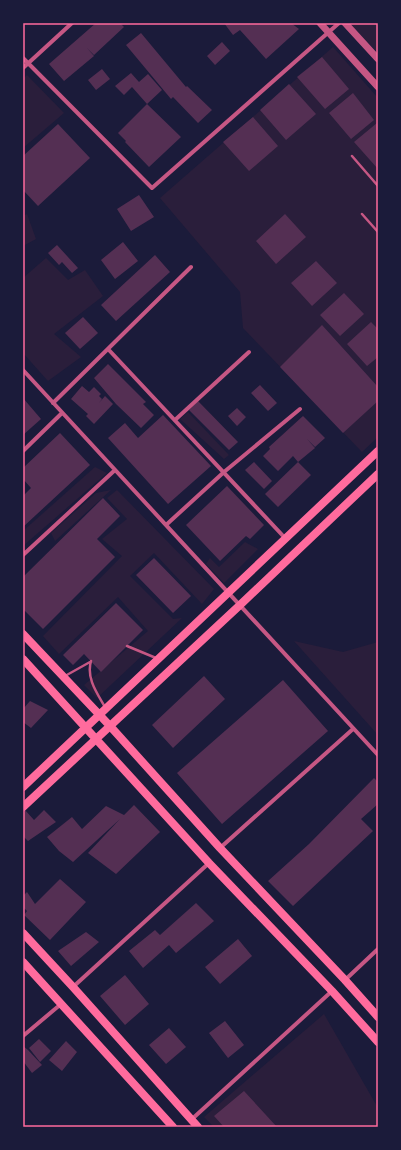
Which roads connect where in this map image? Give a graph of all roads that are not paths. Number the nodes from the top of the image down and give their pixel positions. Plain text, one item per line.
1 (72, 23) edge
2 (320, 23) edge
3 (338, 23) edge
4 (345, 23) edge
5 (329, 32) junction
6 (23, 58) edge
7 (378, 59) edge
8 (28, 63) junction
9 (23, 68) edge
10 (378, 87) edge
11 (352, 156) dead end
12 (378, 186) edge
13 (362, 214) dead end
14 (378, 232) edge
15 (191, 267) dead end
16 (108, 349) junction
17 (249, 352) dead end
18 (23, 370) edge
19 (53, 403) junction
20 (300, 409) dead end
21 (62, 413) junction
22 (175, 420) junction
23 (23, 451) edge
24 (378, 451) edge
25 (115, 470) junction
26 (224, 472) junction
27 (378, 474) edge
28 (166, 525) junction
29 (285, 538) junction
30 (23, 555) edge
31 (228, 592) junction
32 (240, 605) junction
33 (23, 634) edge
34 (127, 646) dead end
35 (23, 659) edge
36 (158, 659) junction
37 (63, 677) junction
38 (106, 708) junction
39 (99, 715) junction
40 (110, 726) junction
41 (85, 728) junction
42 (353, 729) junction
43 (96, 740) junction
44 (378, 755) edge
45 (23, 787) edge
46 (23, 807) edge
47 (220, 848) junction
48 (209, 863) junction
49 (23, 933) edge
50 (378, 949) edge
51 (23, 962) edge
52 (345, 980) junction
53 (73, 987) junction
54 (332, 991) junction
55 (61, 1004) junction
56 (378, 1017) edge
57 (23, 1036) edge
58 (378, 1042) edge
59 (190, 1120) junction
60 (173, 1127) edge
61 (198, 1127) edge

1 - 8 street
2 - 5 street
3 - 5 street
4 - 7 street
5 - 8 street
5 - 10 street
6 - 8 street
8 - 9 street
11 - 12 lane
13 - 14 lane
15 - 16 street
16 - 19 street
16 - 22 street
17 - 22 street
18 - 19 street
19 - 21 street
20 - 26 street
21 - 23 street
21 - 25 street
22 - 26 street
24 - 29 main road
25 - 28 street
25 - 30 street
26 - 28 street
26 - 29 street
27 - 32 main road
28 - 31 street
29 - 31 main road
31 - 32 street
31 - 36 main road
32 - 40 main road
32 - 42 street
33 - 37 main road
34 - 36 lane
35 - 41 main road
36 - 38 main road
37 - 38 lane
37 - 39 main road
38 - 39 main road
39 - 40 main road
39 - 41 main road
40 - 43 main road
40 - 47 main road
41 - 43 main road
41 - 45 main road
42 - 44 street
42 - 47 street
43 - 46 main road
43 - 48 main road
47 - 52 main road
48 - 53 street
48 - 54 main road
49 - 53 main road
50 - 52 street
51 - 55 main road
52 - 56 main road
53 - 59 main road
54 - 58 main road
54 - 59 street
55 - 57 street
55 - 60 main road
59 - 61 main road

